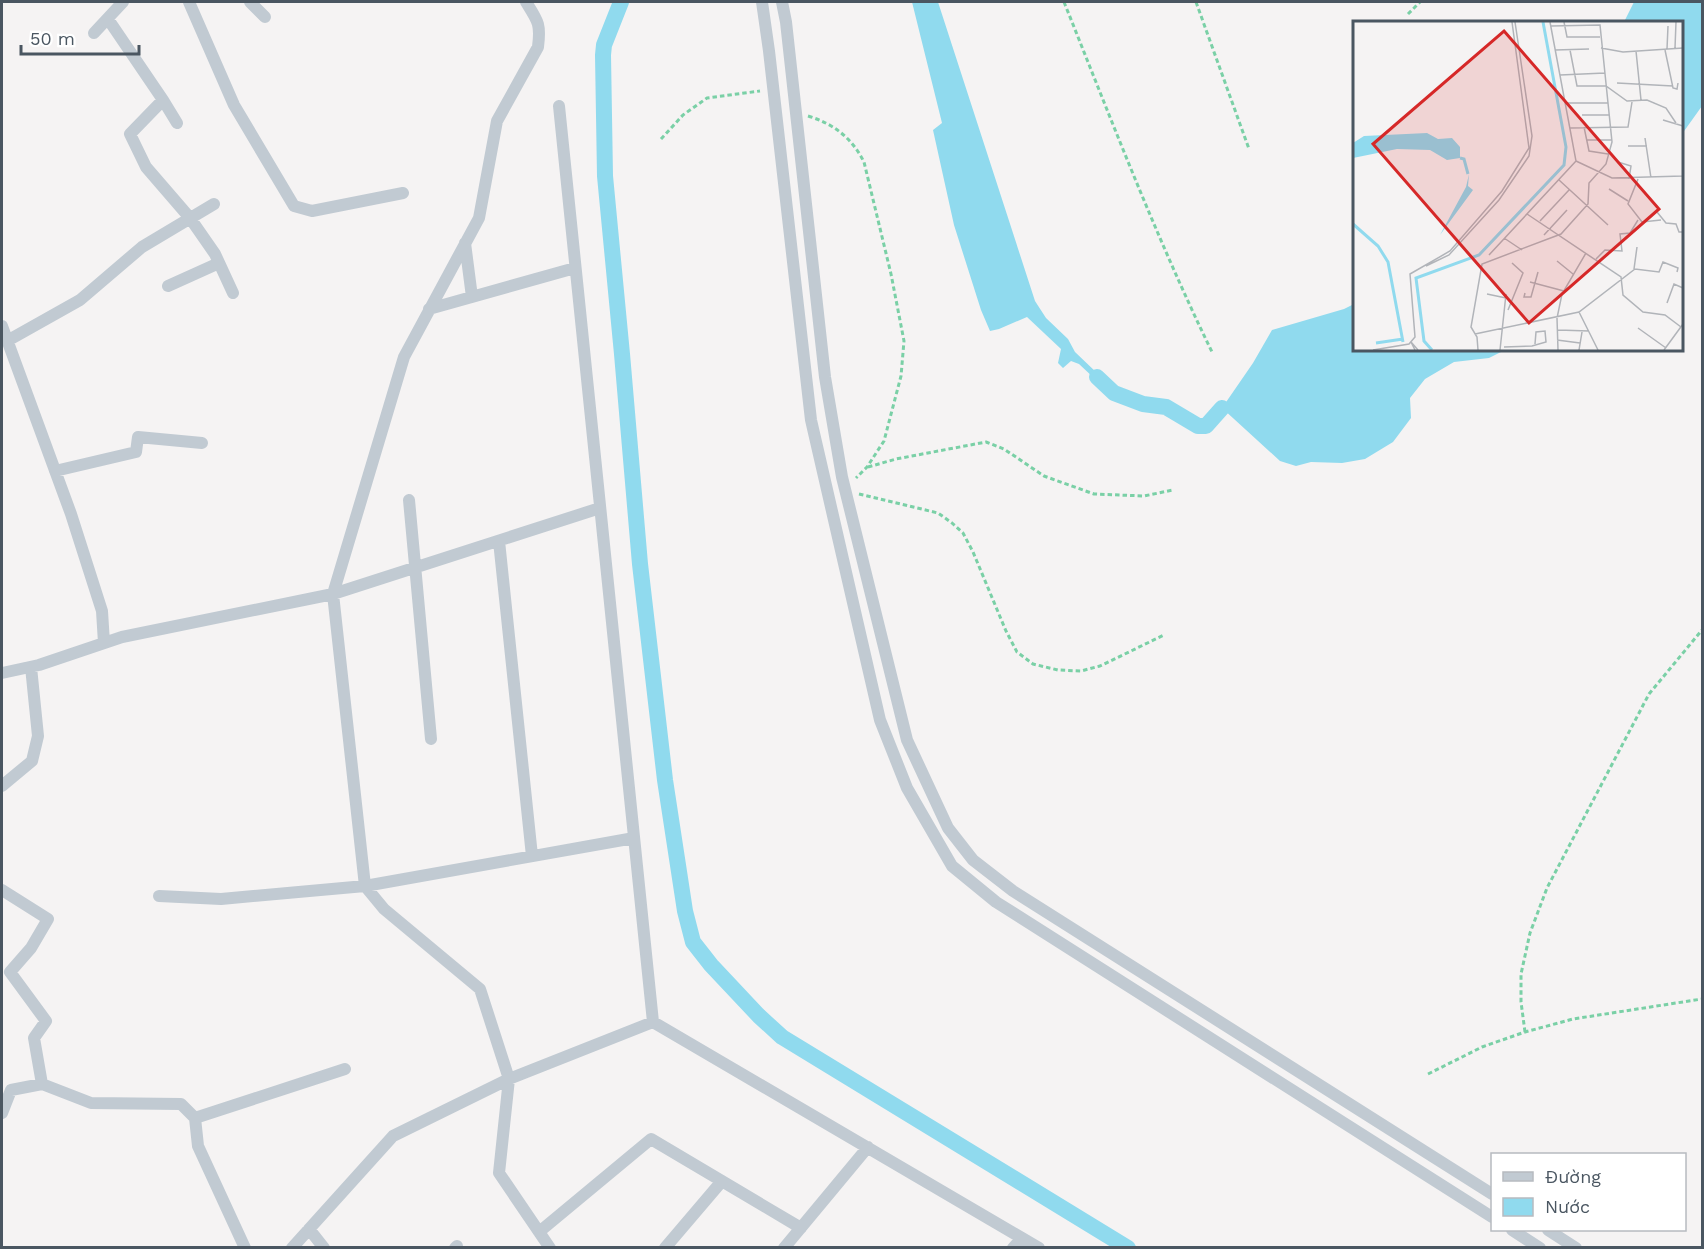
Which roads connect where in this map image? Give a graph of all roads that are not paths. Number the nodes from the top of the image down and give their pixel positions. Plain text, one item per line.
1 (123, 2) edge
2 (189, 2) edge
3 (249, 2) edge
4 (526, 2) edge
5 (762, 2) edge
6 (782, 2) edge
7 (265, 17) dead end
8 (108, 19) junction
9 (94, 33) dead end
10 (163, 100) junction
11 (559, 106) dead end
12 (795, 112) junction
13 (776, 115) junction
14 (177, 123) dead end
15 (403, 193) dead end
16 (214, 204) dead end
17 (190, 218) junction
18 (465, 243) junction
19 (219, 263) junction
20 (575, 268) junction
21 (168, 286) dead end
22 (233, 293) dead end
23 (472, 297) junction
24 (429, 309) junction
25 (2, 326) edge
26 (7, 341) junction
27 (201, 443) dead end
28 (55, 471) junction
29 (846, 490) junction
30 (827, 495) junction
31 (409, 500) dead end
32 (600, 508) junction
33 (499, 541) junction
34 (415, 567) junction
35 (333, 594) junction
36 (104, 643) junction
37 (31, 667) junction
38 (2, 673) edge
39 (431, 739) dead end
40 (2, 786) edge
41 (634, 838) junction
42 (532, 856) junction
43 (365, 886) junction
44 (2, 890) edge
45 (159, 896) dead end
46 (1055, 918) junction
47 (1044, 933) junction
48 (653, 1022) junction
49 (345, 1069) dead end
50 (508, 1079) junction
51 (42, 1084) junction
52 (2, 1113) edge
53 (195, 1118) junction
54 (868, 1147) junction
55 (722, 1181) junction
56 (1491, 1193) edge
57 (1491, 1198) edge
58 (1487, 1214) edge
59 (801, 1228) junction
60 (309, 1229) junction
61 (1514, 1231) edge
62 (1550, 1231) edge
63 (539, 1232) junction
64 (1022, 1238) junction
65 (245, 1248) edge
66 (292, 1248) edge
67 (324, 1248) edge
68 (550, 1248) edge
69 (665, 1248) edge
70 (784, 1248) edge
71 (1013, 1248) edge
72 (1039, 1248) edge
73 (1540, 1248) edge
74 (1576, 1248) edge

1 - 8 street
2 - 15 street
3 - 7 street
4 - 18 street
5 - 13 street
6 - 12 street
8 - 9 street
8 - 10 street
10 - 14 street
10 - 17 street
11 - 20 street
12 - 13 street
12 - 29 street
13 - 30 street
16 - 17 street
17 - 19 street
17 - 26 street
18 - 23 street
18 - 24 street
19 - 21 street
19 - 22 street
20 - 23 street
20 - 32 street
23 - 24 street
24 - 35 street
25 - 26 street
26 - 28 street
27 - 28 street
28 - 36 street
29 - 30 street
29 - 46 street
30 - 47 street
31 - 34 street
32 - 33 street
32 - 41 street
33 - 34 street
33 - 42 street
34 - 35 street
34 - 39 street
35 - 36 street
35 - 43 street
36 - 37 street
37 - 38 street
37 - 40 street
41 - 42 street
41 - 48 street
42 - 43 street
43 - 45 street
43 - 50 street
44 - 51 street
46 - 47 street
46 - 56 street
47 - 58 street
48 - 50 street
48 - 54 street
49 - 53 street
50 - 60 street
50 - 63 street
51 - 52 street
51 - 53 street
53 - 65 street
54 - 59 street
54 - 64 street
55 - 59 street
55 - 63 street
55 - 69 street
57 - 58 street
59 - 70 street
60 - 66 street
60 - 67 street
61 - 73 street
62 - 74 street
63 - 68 street
64 - 71 street
64 - 72 street

